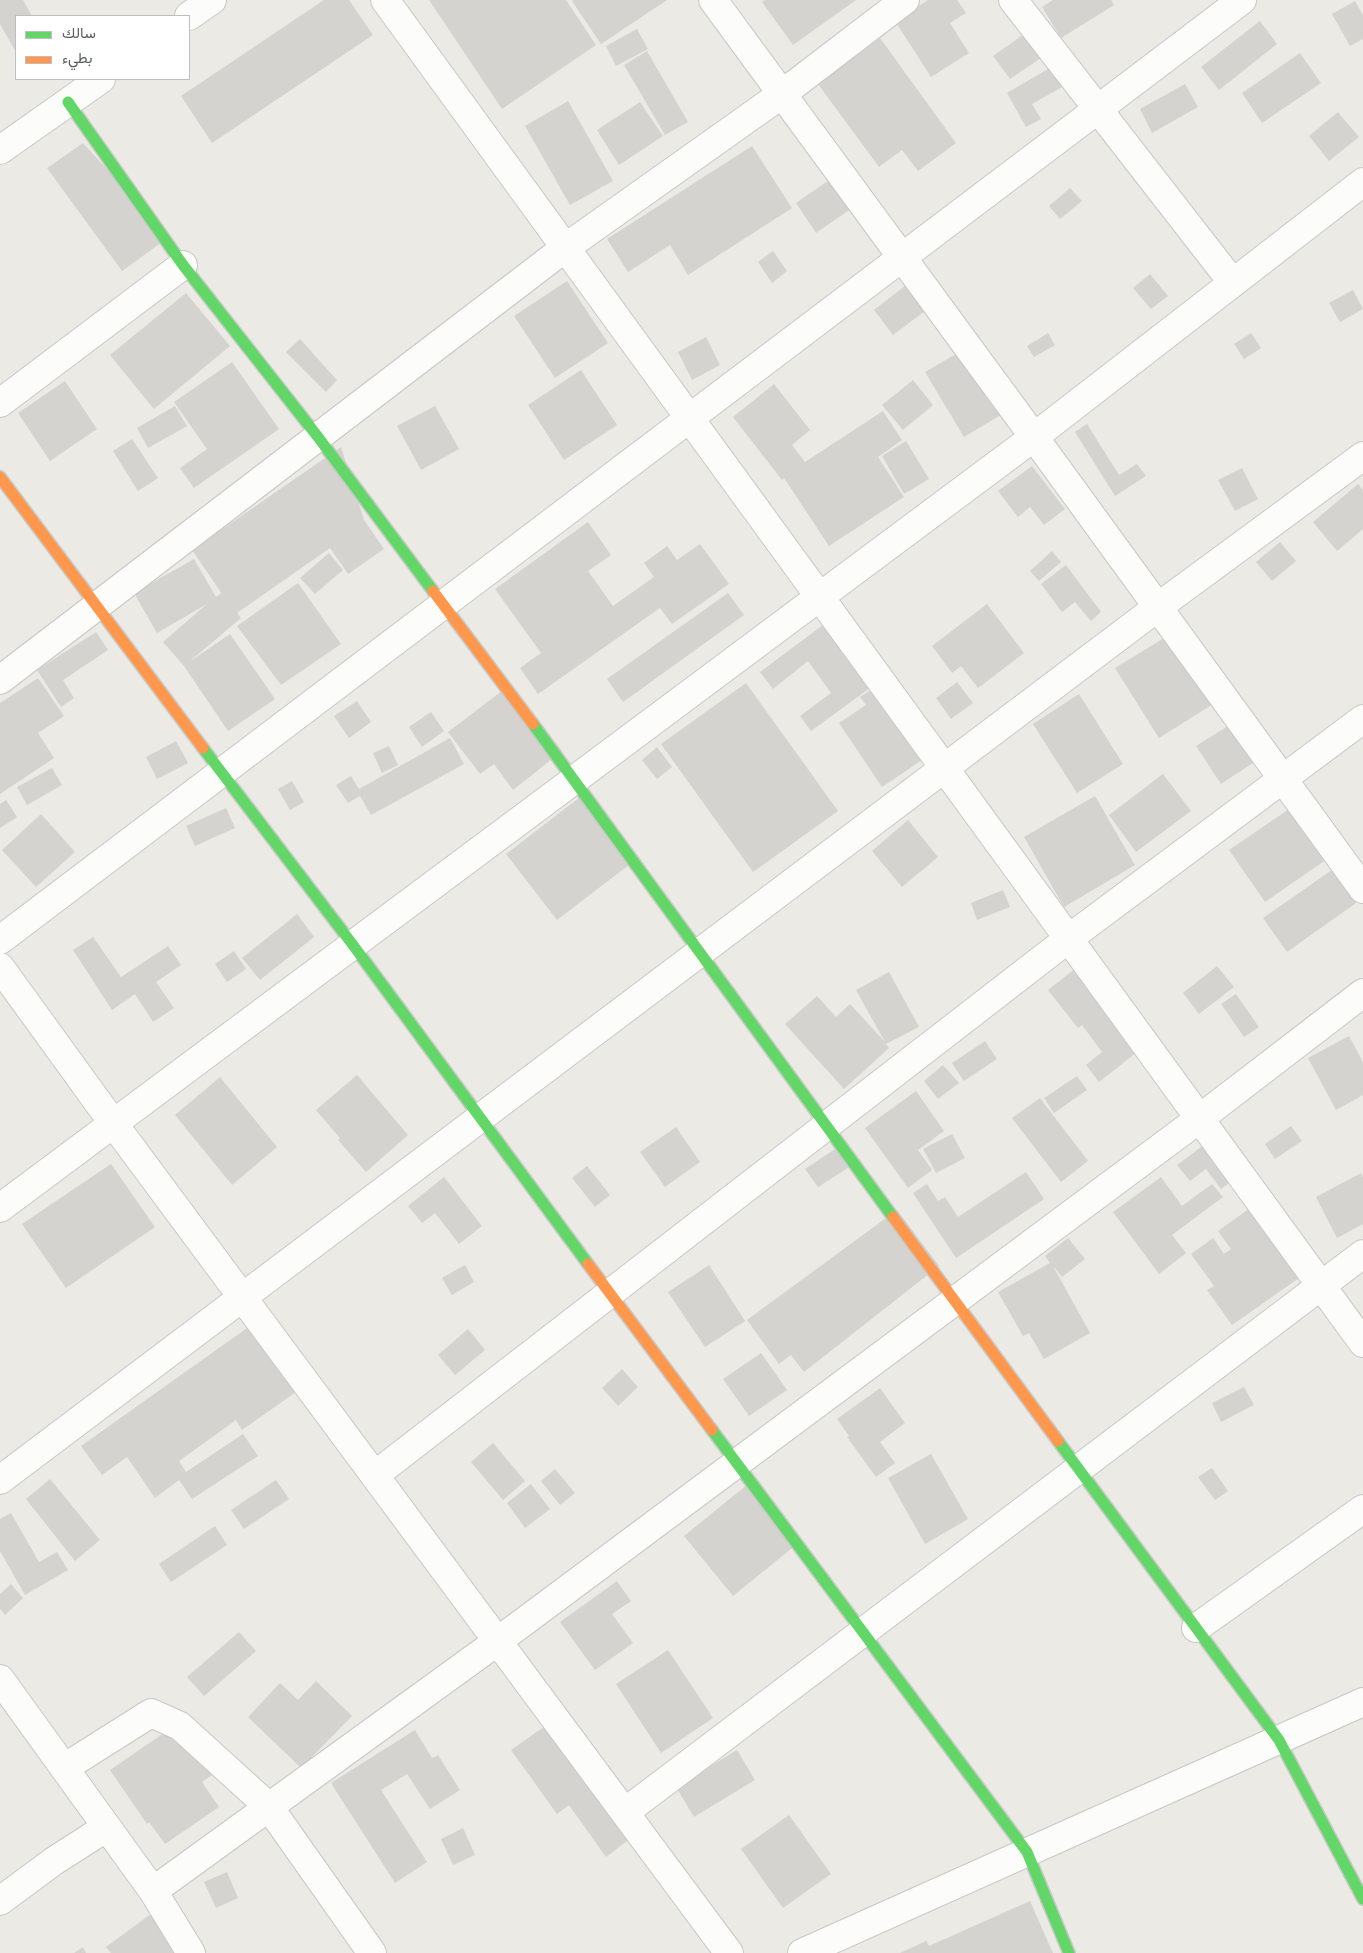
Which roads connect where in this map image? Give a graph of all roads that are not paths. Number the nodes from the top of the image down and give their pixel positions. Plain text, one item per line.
1 (212, 0) edge
2 (384, 0) edge
3 (713, 0) edge
4 (905, 0) edge
5 (1013, 0) edge
6 (1242, 0) edge
7 (190, 15) edge
8 (99, 80) edge
9 (782, 94) junction
10 (68, 102) junction
11 (1097, 109) junction
12 (0, 150) edge
13 (1363, 182) edge
14 (565, 248) junction
15 (902, 256) junction
16 (183, 265) junction
17 (1233, 283) junction
18 (0, 403) edge
19 (690, 420) junction
20 (318, 437) junction
21 (1034, 437) junction
22 (1363, 456) edge
23 (0, 477) edge
24 (819, 597) junction
25 (444, 606) junction
26 (96, 607) junction
27 (1158, 607) junction
28 (0, 680) edge
29 (1363, 718) edge
30 (944, 768) junction
31 (221, 774) junction
32 (1282, 778) junction
33 (574, 780) junction
34 (1363, 889) edge
35 (1068, 939) junction
36 (0, 940) edge
37 (352, 945) junction
38 (698, 953) junction
39 (0, 967) edge
40 (1363, 993) edge
41 (479, 1118) junction
42 (1199, 1119) junction
43 (113, 1123) junction
44 (826, 1126) junction
45 (0, 1208) edge
46 (1363, 1254) edge
47 (1321, 1285) junction
48 (611, 1293) junction
49 (242, 1296) junction
50 (954, 1301) junction
51 (1363, 1343) edge
52 (738, 1463) junction
53 (1078, 1468) junction
54 (375, 1475) junction
55 (0, 1480) edge
56 (1363, 1509) edge
57 (1196, 1628) junction
58 (863, 1631) junction
59 (498, 1642) junction
60 (0, 1679) edge
61 (1363, 1702) edge
62 (1279, 1740) junction
63 (64, 1768) junction
64 (269, 1807) junction
65 (625, 1812) junction
66 (107, 1828) junction
67 (1027, 1852) junction
68 (153, 1891) junction
69 (1363, 1899) edge
70 (0, 1901) edge
71 (191, 1953) edge
72 (372, 1953) edge
73 (729, 1953) edge
74 (802, 1953) edge
75 (1069, 1953) edge

1 - 7 street
2 - 14 street
3 - 9 street
4 - 9 street
5 - 11 street
6 - 11 street
8 - 10 street
9 - 14 street
9 - 15 street
10 - 12 street
10 - 16 street
11 - 15 street
11 - 17 street
13 - 17 street
14 - 19 street
14 - 20 street
15 - 19 street
15 - 21 street
16 - 18 street
16 - 20 street
17 - 21 street
19 - 24 street
19 - 25 street
20 - 25 street
20 - 26 street
21 - 24 street
21 - 27 street
22 - 27 street
23 - 26 street
24 - 30 street
24 - 33 street
25 - 31 street
25 - 33 street
26 - 28 street
26 - 31 street
27 - 30 street
27 - 32 street
29 - 32 street
30 - 35 street
30 - 38 street
31 - 36 street
31 - 37 street
32 - 34 street
32 - 35 street
33 - 37 street
33 - 38 street
35 - 42 street
35 - 44 street
37 - 41 street
37 - 43 street
38 - 41 street
38 - 44 street
39 - 43 street
40 - 42 street
41 - 48 street
41 - 49 street
42 - 47 street
42 - 50 street
43 - 45 street
43 - 49 street
44 - 48 street
44 - 50 street
46 - 47 street
47 - 51 street
47 - 53 street
48 - 52 street
48 - 54 street
49 - 54 street
49 - 55 street
50 - 52 street
50 - 53 street
52 - 58 street
52 - 59 street
53 - 57 street
53 - 58 street
54 - 59 street
56 - 57 street
57 - 62 street
58 - 65 street
58 - 67 street
59 - 64 street
59 - 65 street
60 - 63 street
61 - 62 street
62 - 67 street
62 - 69 street
63 - 64 street
63 - 66 street
64 - 68 street
64 - 72 street
65 - 73 street
66 - 68 street
66 - 70 street
67 - 74 street
67 - 75 street
68 - 71 street

